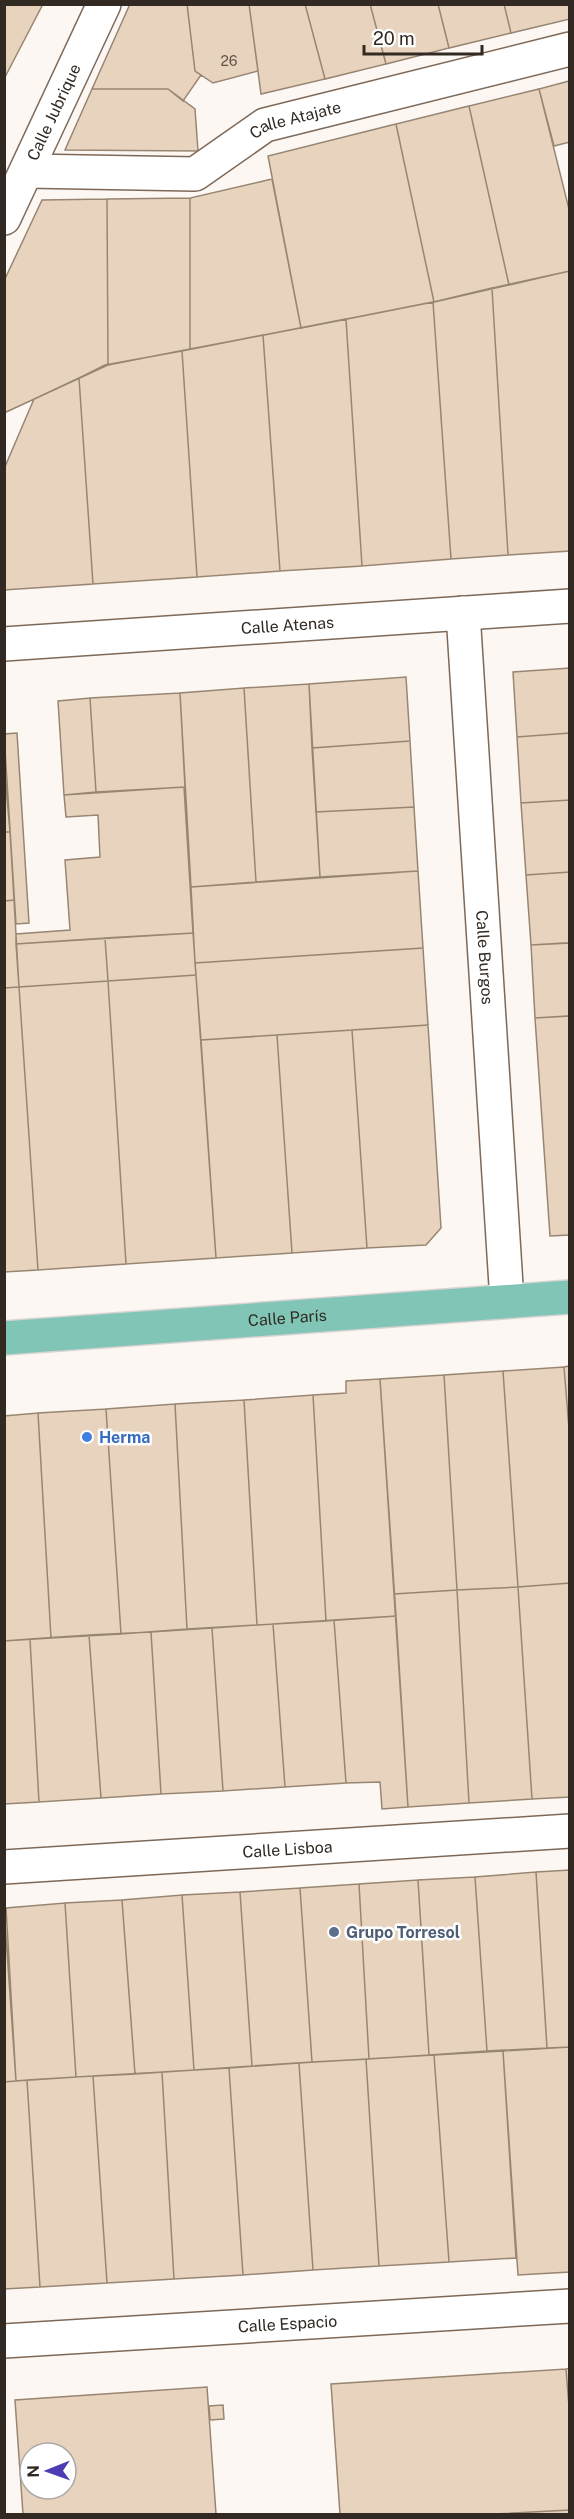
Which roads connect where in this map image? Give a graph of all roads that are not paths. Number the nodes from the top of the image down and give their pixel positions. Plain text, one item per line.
1 (104, 4) edge
2 (570, 49) edge
3 (27, 171) junction
4 (4, 218) edge
5 (570, 606) edge
6 (463, 613) junction
7 (4, 644) edge
8 (570, 1297) edge
9 (507, 1301) junction
10 (4, 1338) edge
11 (570, 1831) edge
12 (4, 1867) edge
13 (570, 2306) edge
14 (4, 2341) edge

1 - 3 street, Calle Jubrique
2 - 3 street, Calle Atajate
3 - 4 street, Calle Jubrique
5 - 6 street, Calle Atenas
6 - 7 street, Calle Atenas
6 - 9 street, Calle Burgos
8 - 9 main road, Calle París
9 - 10 main road, Calle París
11 - 12 street, Calle Lisboa
13 - 14 street, Calle Espacio

